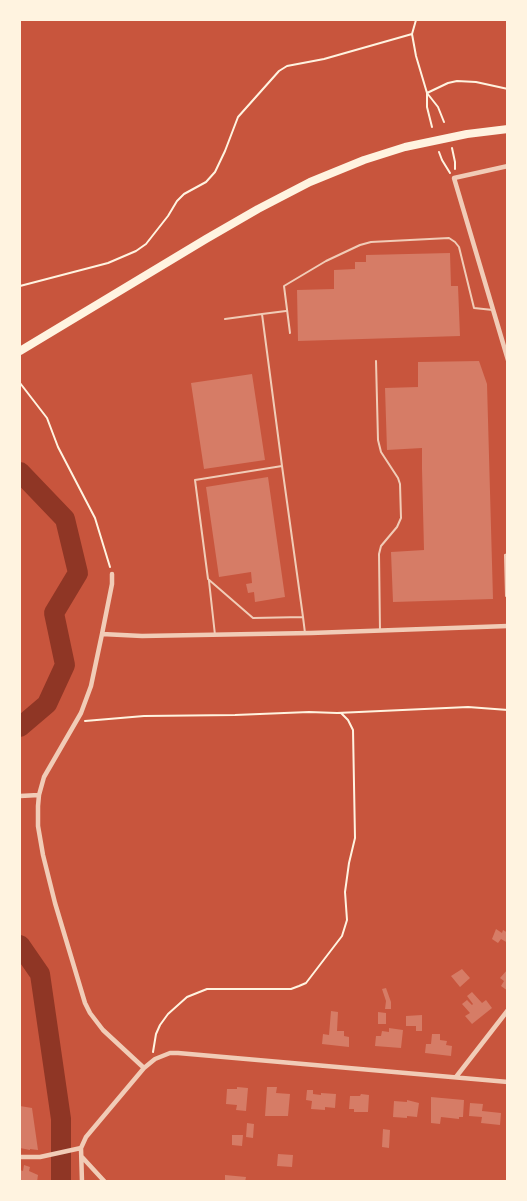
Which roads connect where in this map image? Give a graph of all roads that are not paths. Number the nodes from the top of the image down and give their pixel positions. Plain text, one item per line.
1 (507, 129) edge
2 (507, 166) edge
3 (493, 310) junction
4 (287, 311) junction
5 (262, 314) junction
6 (225, 319) dead end
7 (290, 333) dead end
8 (22, 349) edge
9 (507, 360) edge
10 (376, 361) dead end
11 (282, 466) junction
12 (507, 554) edge
13 (112, 574) road end
14 (208, 579) junction
15 (506, 596) edge
16 (303, 617) junction
17 (507, 626) edge
18 (380, 630) junction
19 (305, 633) junction
20 (102, 634) junction
21 (215, 635) junction
22 (39, 795) junction
23 (20, 796) edge
24 (507, 1010) edge
25 (144, 1068) junction
26 (456, 1077) junction
27 (507, 1082) edge
28 (81, 1148) junction
29 (20, 1157) edge
30 (82, 1157) junction
31 (82, 1182) edge
32 (105, 1182) edge

1 - 8 main road
2 - 3 street
3 - 4 lane
3 - 9 street
4 - 5 lane
4 - 7 lane
5 - 6 lane
5 - 11 lane
10 - 18 lane
11 - 14 lane
11 - 16 lane
12 - 15 lane
13 - 20 street
14 - 16 lane
14 - 21 lane
16 - 19 lane
17 - 18 street
18 - 19 street
19 - 21 street
20 - 21 street
20 - 22 street
22 - 23 street
22 - 25 street
24 - 26 street
25 - 26 street
25 - 28 street
26 - 27 street
28 - 29 street
28 - 30 street
30 - 31 street
30 - 32 street

